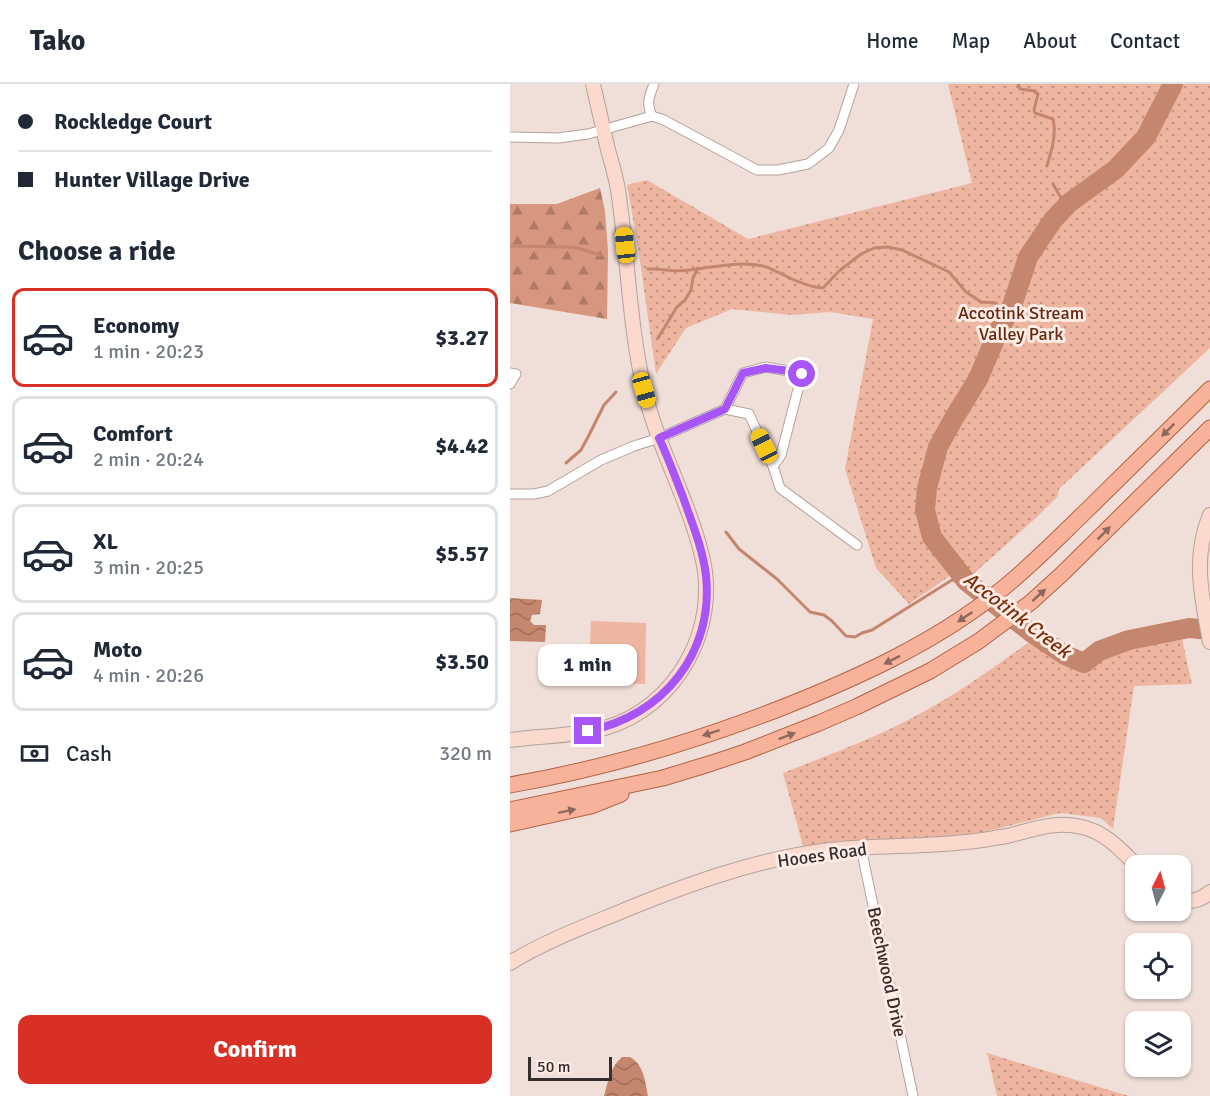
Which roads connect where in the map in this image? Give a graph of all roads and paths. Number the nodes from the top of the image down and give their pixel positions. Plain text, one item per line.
1 (592, 84) edge
2 (654, 84) edge
3 (854, 84) edge
4 (652, 116) junction
5 (603, 130) junction
6 (510, 136) edge
7 (510, 373) edge
8 (510, 384) edge
9 (1210, 388) edge
10 (725, 409) junction
11 (1210, 428) edge
12 (659, 438) junction
13 (773, 466) junction
14 (510, 494) edge
15 (1210, 515) edge
16 (857, 545) dead end
17 (1210, 642) edge
18 (510, 740) edge
19 (663, 778) junction
20 (510, 785) edge
21 (510, 810) edge
22 (510, 824) edge
23 (861, 848) junction
24 (1126, 855) edge
25 (1210, 892) edge
26 (1191, 901) edge
27 (510, 963) edge
28 (913, 1096) edge

1 - 5 street
2 - 4 street
3 - 4 street
4 - 5 street
5 - 6 street
5 - 12 street
7 - 8 street
9 -> 20 main road
10 - 12 street
10 - 13 street
10 - 13 street
19 -> 11 main road
12 - 14 street
12 - 18 street
13 - 16 street
15 - 17 street
19 - 21 main road
22 -> 19 main road
23 - 24 street, Hooes Road
23 - 27 street, Hooes Road
23 - 28 street, Beechwood Drive
25 - 26 street

